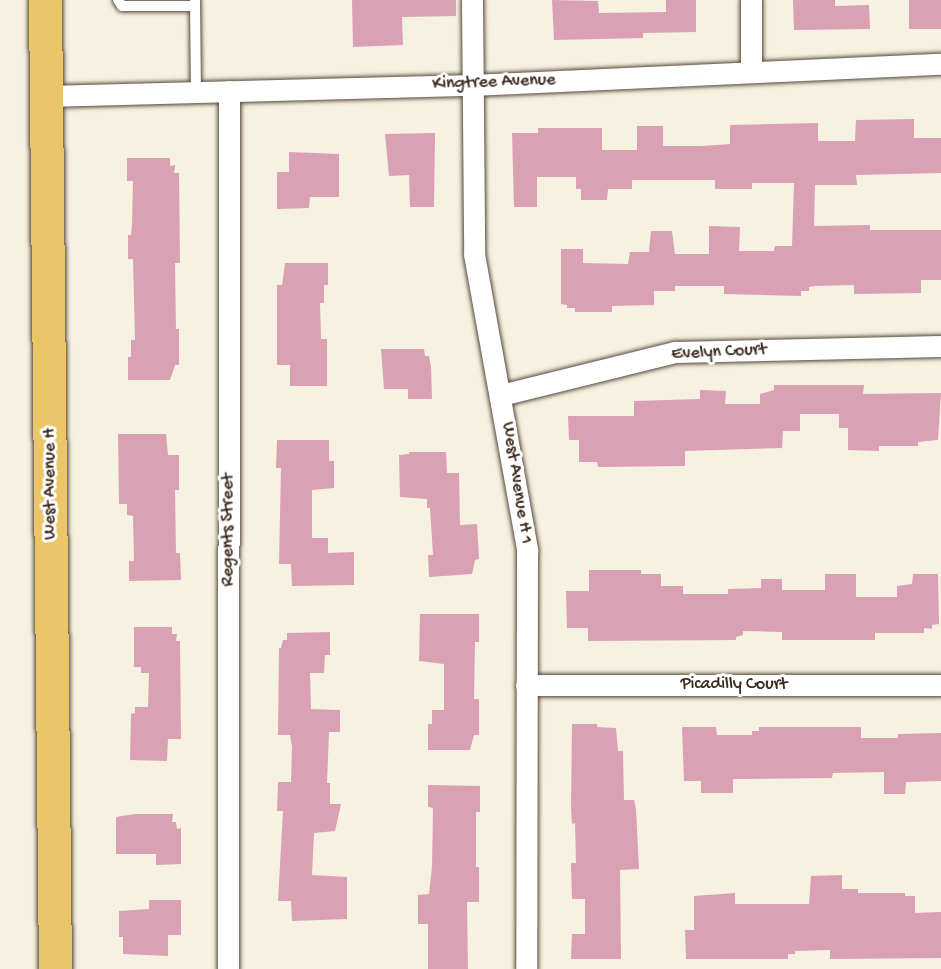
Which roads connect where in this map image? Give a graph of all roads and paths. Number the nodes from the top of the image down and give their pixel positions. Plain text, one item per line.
1 (45, 0) edge
2 (118, 0) edge
3 (472, 0) edge
4 (751, 0) edge
5 (195, 3) edge
6 (941, 64) edge
7 (751, 72) junction
8 (471, 85) junction
9 (196, 91) junction
10 (229, 91) junction
11 (47, 96) junction
12 (941, 346) edge
13 (501, 394) junction
14 (526, 685) junction
15 (941, 685) edge
16 (55, 969) edge
17 (228, 969) edge
18 (526, 969) edge

1 - 11 main road, West Avenue H
2 - 5 lane
3 - 8 street, West Avenue H 1
4 - 7 street
5 - 9 lane
6 - 7 street, Kingtree Avenue
7 - 8 street, Kingtree Avenue
8 - 10 street, Kingtree Avenue
8 - 13 street, West Avenue H 1
9 - 10 street, Kingtree Avenue
9 - 11 street, Kingtree Avenue
10 - 17 street, Regents Street
11 - 16 main road, West Avenue H
12 - 13 street, Evelyn Court
13 - 14 street, West Avenue H 1
14 - 15 street, Picadilly Court
14 - 18 street, West Avenue H 1

